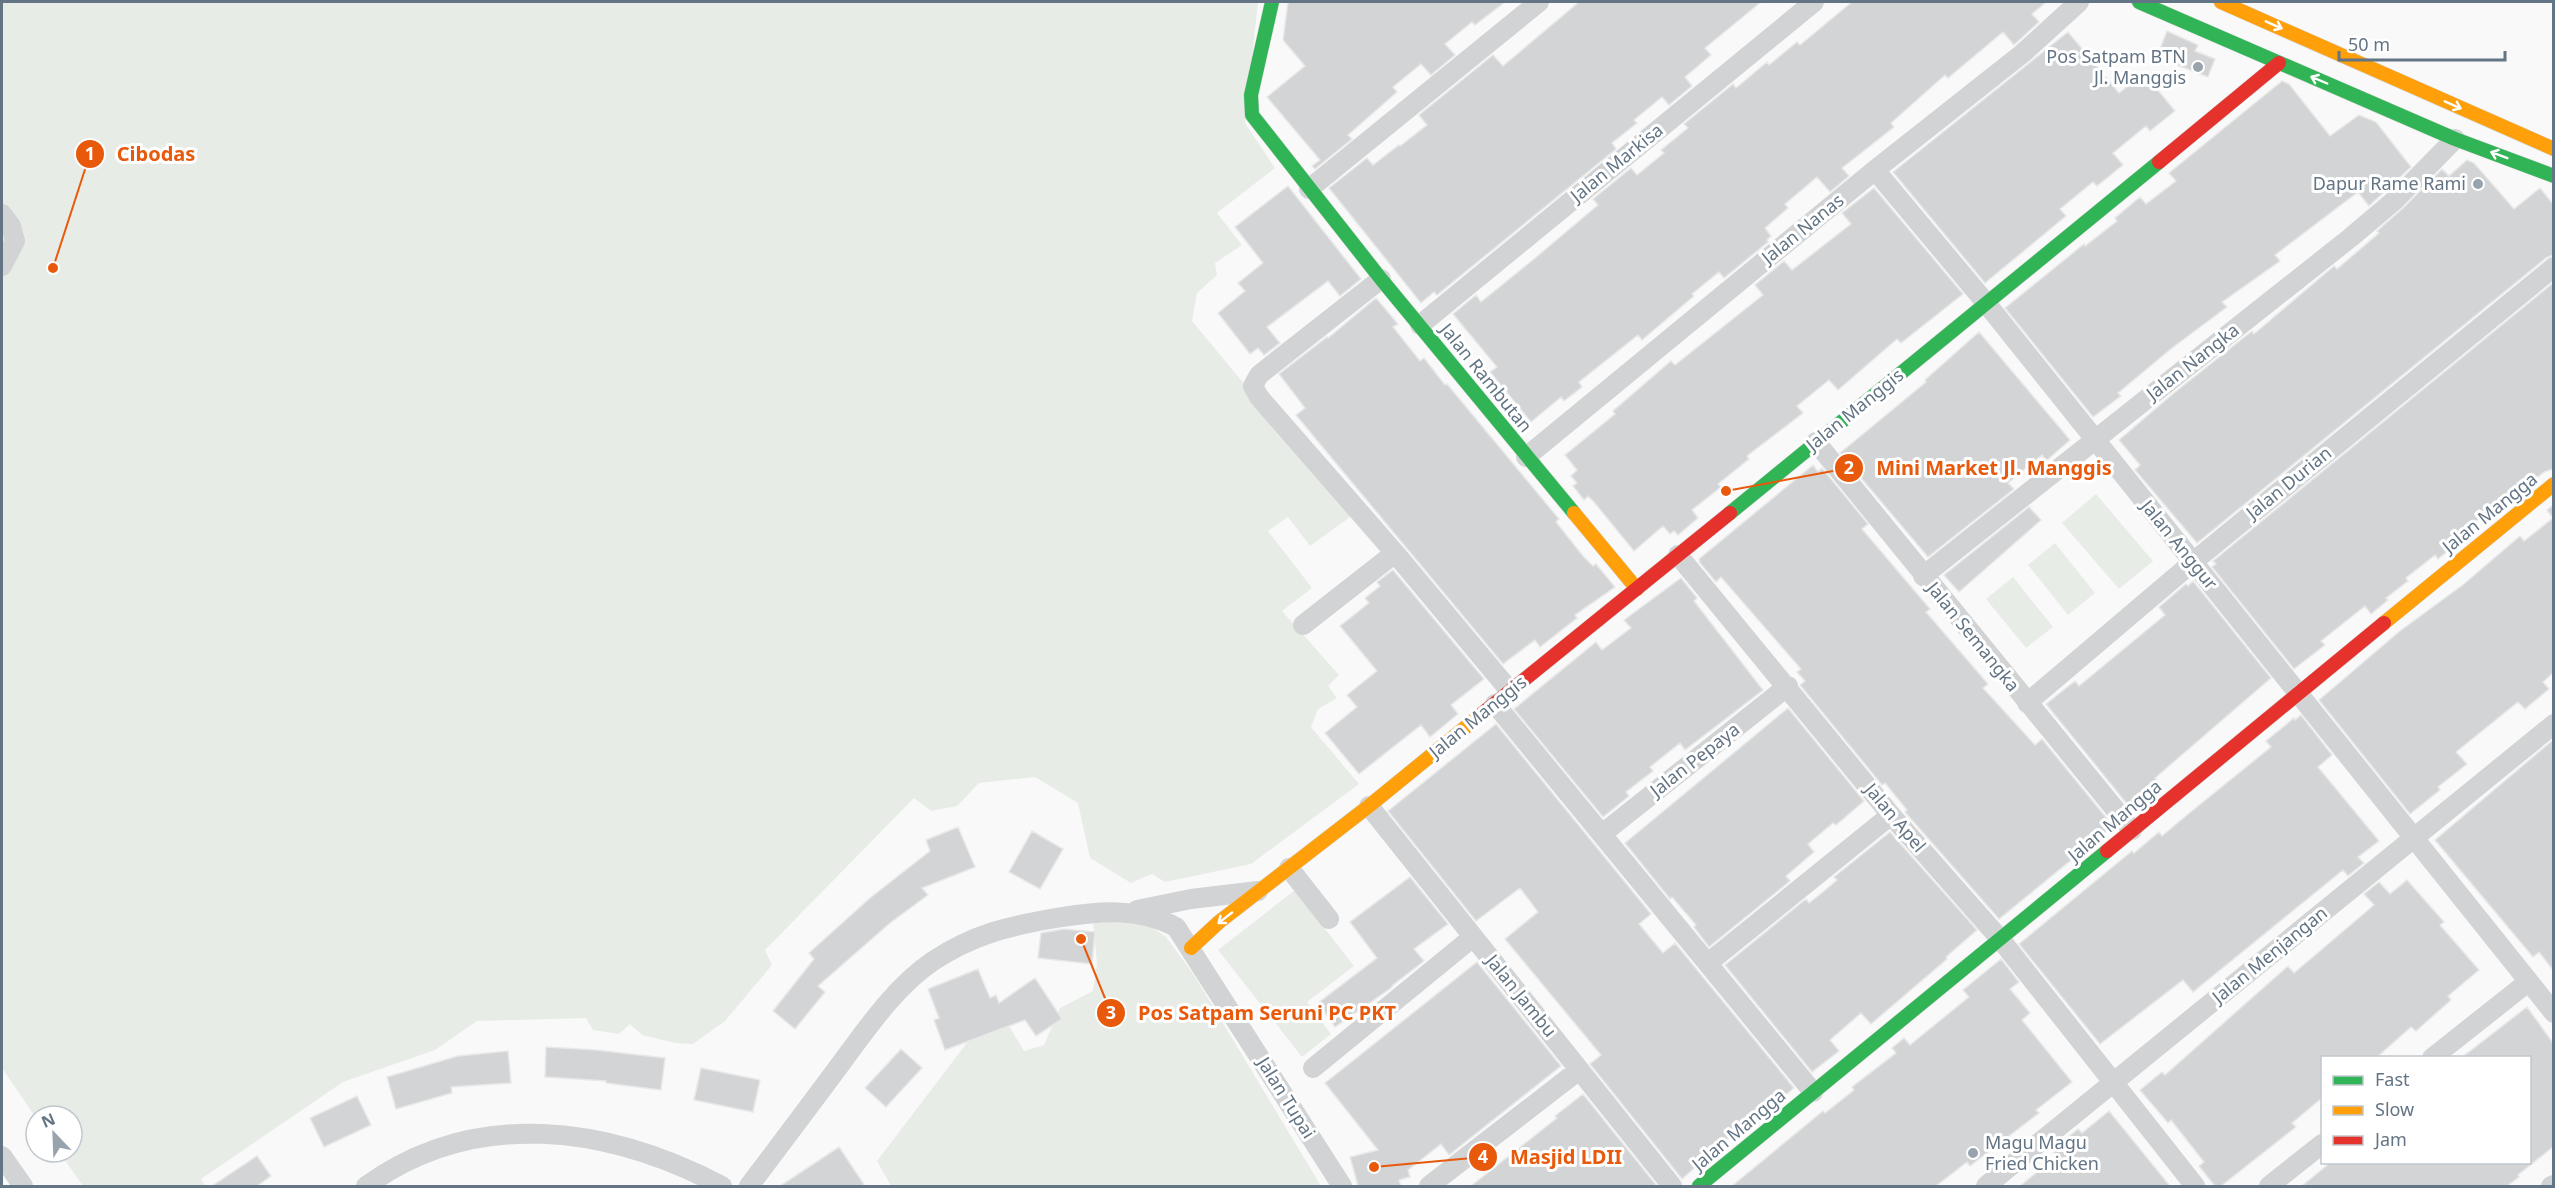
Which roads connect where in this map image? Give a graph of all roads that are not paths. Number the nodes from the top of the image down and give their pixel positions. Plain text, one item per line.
1 (1272, 2) edge
2 (1539, 2) edge
3 (1814, 2) edge
4 (2079, 2) edge
5 (2139, 2) edge
6 (2221, 2) edge
7 (2278, 63) junction
8 (2455, 139) junction
9 (2553, 149) edge
10 (1875, 170) junction
11 (2553, 176) edge
12 (1309, 189) junction
13 (2, 214) edge
14 (2, 266) edge
15 (2553, 267) edge
16 (1381, 279) junction
17 (1986, 303) junction
18 (1420, 325) junction
19 (2095, 440) junction
20 (1816, 442) junction
21 (1526, 457) junction
22 (2553, 484) edge
23 (1395, 553) junction
24 (1678, 555) junction
25 (2193, 562) junction
26 (1923, 576) junction
27 (1637, 589) junction
28 (1304, 625) dead end
29 (1788, 686) junction
30 (2298, 694) junction
31 (1503, 698) junction
32 (2027, 703) junction
33 (2553, 724) edge
34 (1369, 806) junction
35 (1891, 815) junction
36 (2132, 830) junction
37 (1602, 834) junction
38 (2414, 839) junction
39 (1289, 868) junction
40 (1260, 891) junction
41 (1128, 912) junction
42 (1329, 919) dead end
43 (1473, 937) junction
44 (2001, 940) junction
45 (1191, 948) junction
46 (1708, 963) junction
47 (2528, 982) junction
48 (2553, 1013) edge
49 (2435, 1056) edge
50 (1313, 1068) dead end
51 (1579, 1070) junction
52 (2112, 1082) junction
53 (1813, 1092) junction
54 (2321, 1145) edge
55 (2, 1156) edge
56 (23, 1186) edge
57 (366, 1186) edge
58 (722, 1186) edge
59 (749, 1186) edge
60 (1342, 1186) edge
61 (1429, 1186) edge
62 (1672, 1186) edge
63 (1699, 1186) edge
64 (1986, 1186) edge
65 (2196, 1186) edge
66 (2269, 1186) edge

1 - 12 street, Jalan Rambutan
2 - 12 street
3 - 18 street, Jalan Markisa
4 - 10 street, Jalan Nanas
5 - 7 street
6 -> 9 street
8 -> 7 street
7 - 17 street, Jalan Manggis
11 -> 8 street
8 - 19 street, Jalan Nangka
10 - 17 street, Jalan Anggur
10 - 21 street, Jalan Nanas
12 - 16 street, Jalan Rambutan
13 - 14 street
15 - 25 street, Jalan Durian
16 - 18 street, Jalan Rambutan
16 - 23 street
17 - 19 street, Jalan Anggur
17 - 20 street, Jalan Manggis
18 - 21 street, Jalan Rambutan
19 - 25 street, Jalan Anggur
19 - 26 street, Jalan Nangka
20 - 24 street, Jalan Manggis
20 - 26 street, Jalan Semangka
21 - 27 street, Jalan Rambutan
22 - 30 street, Jalan Mangga
23 - 28 street
23 - 31 street
24 - 27 street, Jalan Manggis
24 - 29 street, Jalan Apel
25 - 30 street, Jalan Anggur
25 - 32 street, Jalan Durian
26 - 32 street, Jalan Semangka
27 - 31 street, Jalan Manggis
29 - 35 street, Jalan Apel
29 - 37 street, Jalan Pepaya
30 - 36 street, Jalan Mangga
30 - 38 street, Jalan Anggur
31 - 34 street, Jalan Manggis
31 - 37 street
32 - 36 street, Jalan Semangka
33 - 38 street, Jalan Menjangan
34 - 39 street, Jalan Manggis
34 - 43 street, Jalan Jambu
35 - 44 street, Jalan Apel
35 - 46 street
36 - 44 street, Jalan Mangga
37 - 46 street
38 - 47 street, Jalan Anggur
38 - 52 street, Jalan Menjangan
39 - 40 street, Jalan Manggis
39 - 42 street
40 - 41 street
40 -> 45 street, Jalan Manggis
41 - 45 street, Jalan Tupai
41 - 59 street
43 - 50 street
43 - 51 street, Jalan Jambu
44 - 52 street, Jalan Apel
44 - 53 street, Jalan Mangga
45 - 60 street, Jalan Tupai
46 - 53 street
47 - 48 street, Jalan Anggur
47 - 49 street
51 - 61 street
51 - 62 street, Jalan Jambu
52 - 64 street, Jalan Menjangan
52 - 65 street, Jalan Apel
53 - 63 street, Jalan Mangga
54 - 66 street
55 - 56 street
57 - 58 street

